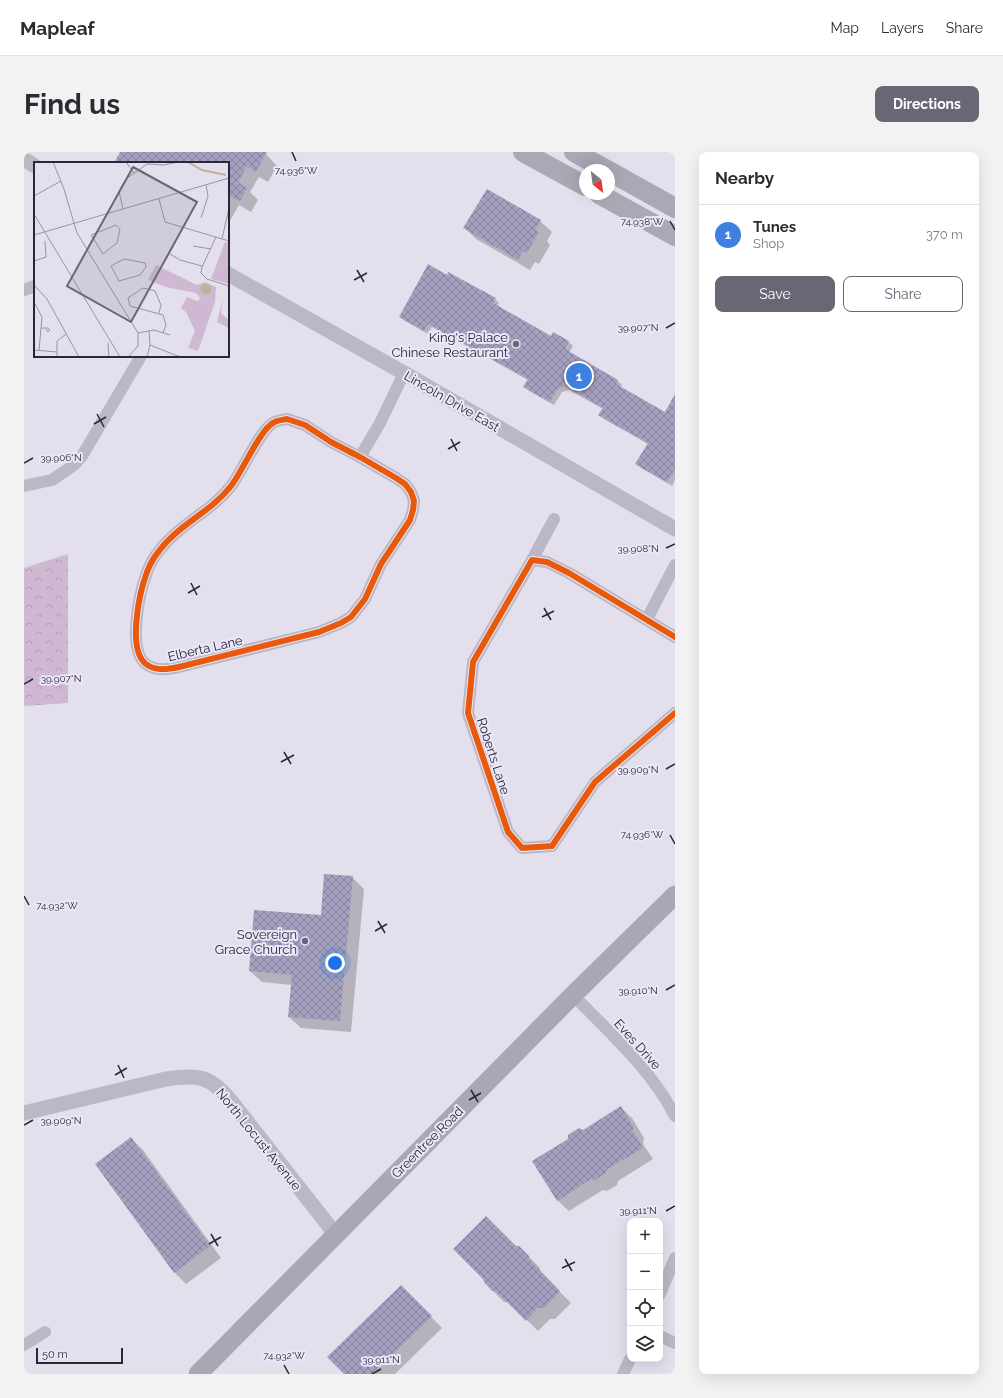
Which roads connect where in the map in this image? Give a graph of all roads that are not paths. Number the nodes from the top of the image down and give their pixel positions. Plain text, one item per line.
1 (523, 152) edge
2 (574, 152) edge
3 (24, 159) edge
4 (595, 164) edge
5 (34, 165) edge
6 (615, 175) edge
7 (579, 183) edge
8 (610, 200) edge
9 (675, 208) edge
10 (675, 236) edge
11 (229, 275) edge
12 (34, 286) edge
13 (24, 290) edge
14 (140, 357) edge
15 (404, 373) junction
16 (360, 457) junction
17 (24, 486) edge
18 (554, 519) dead end
19 (675, 529) edge
20 (532, 560) junction
21 (675, 565) edge
22 (646, 619) junction
23 (675, 637) edge
24 (675, 713) edge
25 (675, 895) edge
26 (573, 995) junction
27 (24, 1113) edge
28 (675, 1116) edge
29 (336, 1235) junction
30 (675, 1258) edge
31 (662, 1290) edge
32 (45, 1332) dead end
33 (663, 1337) edge
34 (675, 1343) edge
35 (24, 1345) edge
36 (629, 1362) edge
37 (198, 1374) edge
38 (623, 1374) edge

1 - 7 highway
2 - 4 highway
3 - 5 street
6 - 9 highway
8 - 10 highway
11 - 15 street, Lincoln Drive East
12 - 13 street
14 - 17 street
15 - 16 street
15 - 19 street, Lincoln Drive East
16 - 16 street, Elberta Lane
18 - 20 street
20 - 22 street
20 - 24 street, Roberts Lane
21 - 22 street
22 - 23 street
25 - 26 main road, Greentree Road
26 - 28 street, Eves Drive
26 - 29 main road, Greentree Road
27 - 29 street, North Locust Avenue
29 - 37 main road, Greentree Road
30 - 31 street
32 - 35 street
33 - 34 street
36 - 38 street

